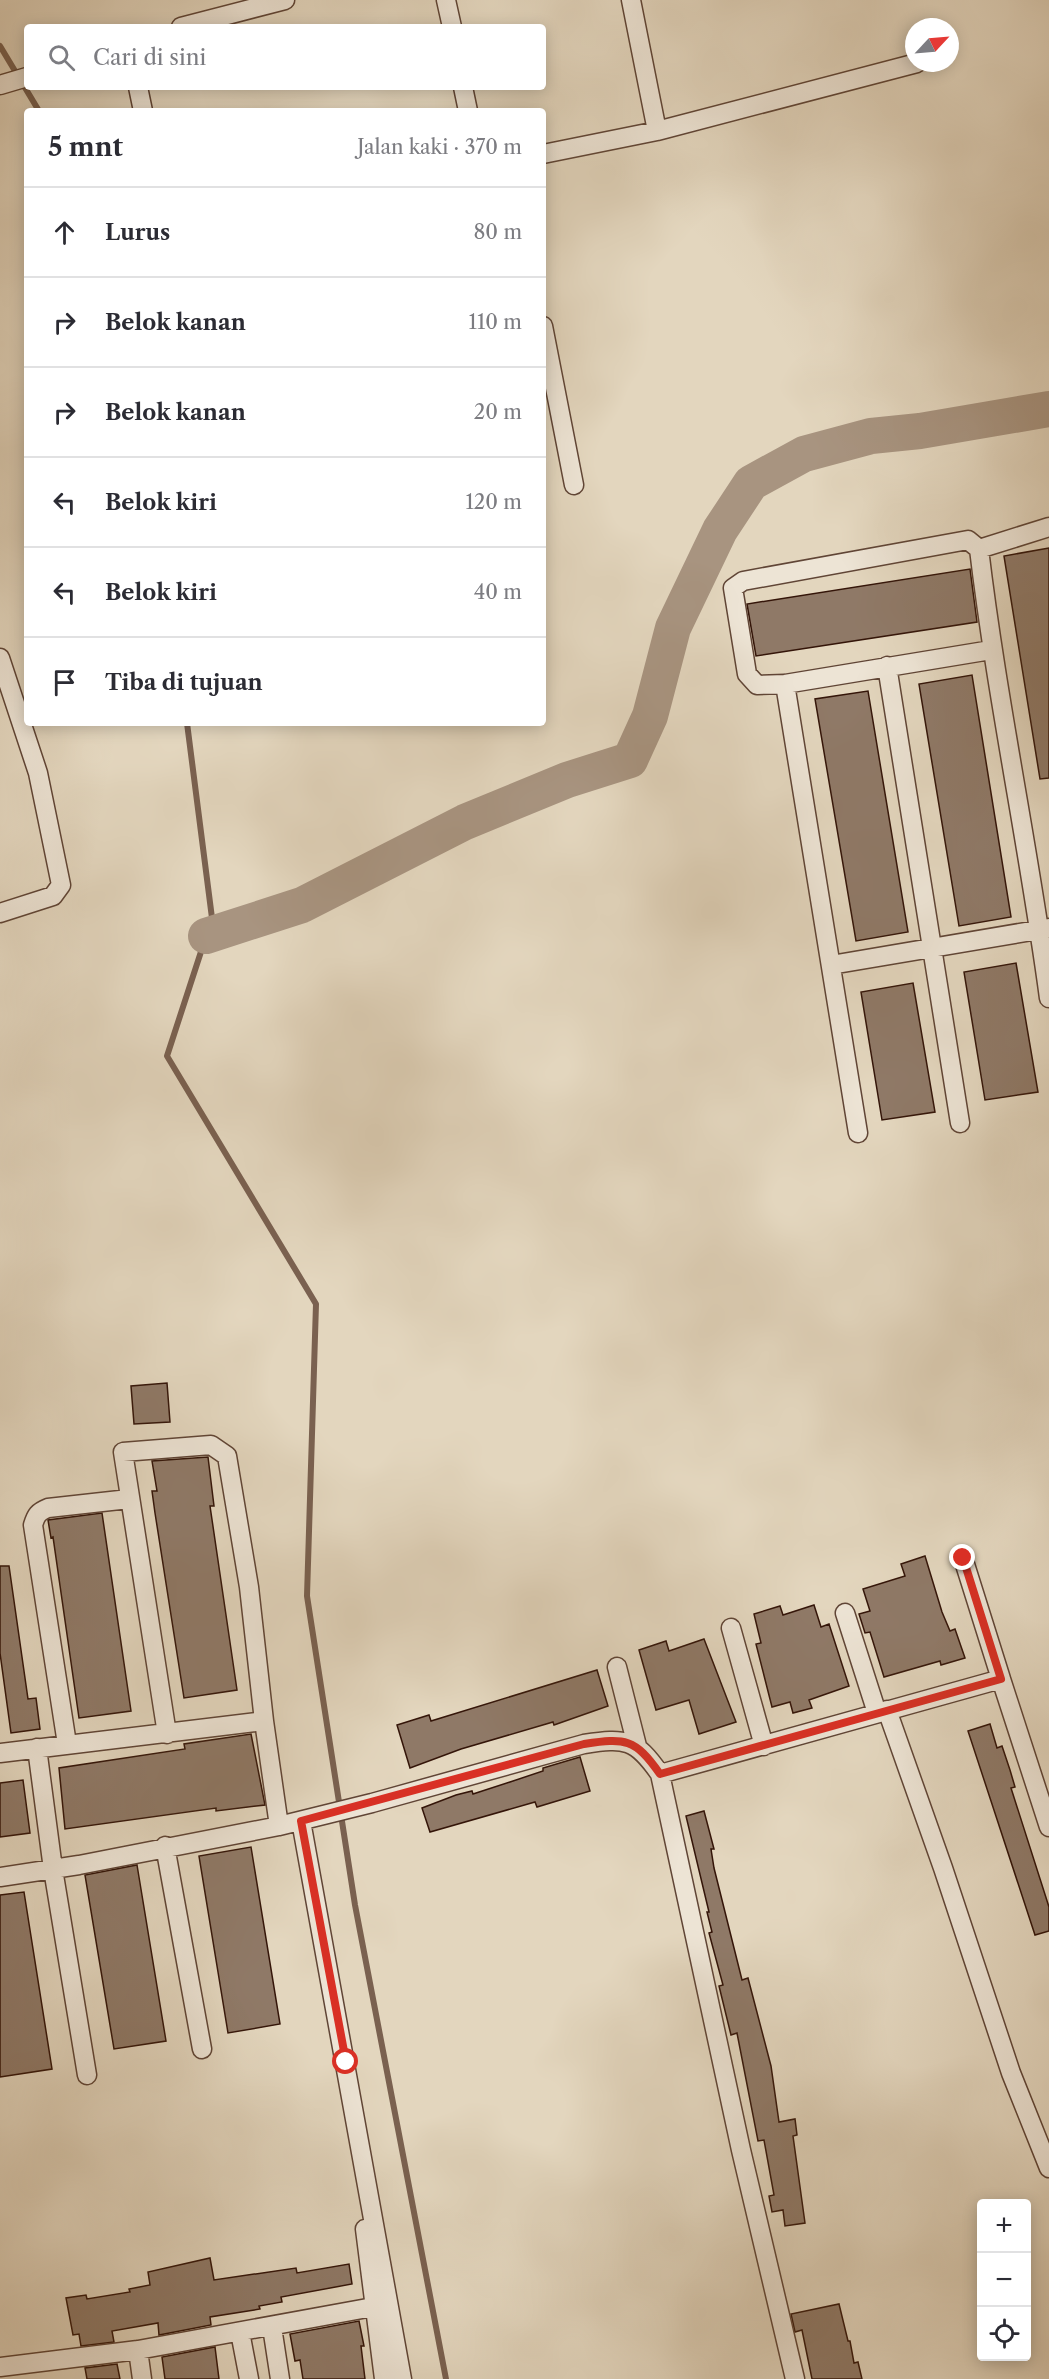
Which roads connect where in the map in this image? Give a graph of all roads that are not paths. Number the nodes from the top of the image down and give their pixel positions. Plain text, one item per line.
1 (285, 0) edge
2 (446, 0) edge
3 (631, 0) edge
4 (193, 24) edge
5 (451, 24) edge
6 (905, 66) edge
7 (24, 78) edge
8 (0, 85) edge
9 (139, 90) edge
10 (464, 90) edge
11 (142, 108) edge
12 (467, 108) edge
13 (657, 131) junction
14 (546, 153) edge
15 (546, 341) edge
16 (574, 485) dead end
17 (1049, 527) edge
18 (979, 549) junction
19 (991, 650) junction
20 (0, 658) edge
21 (887, 666) junction
22 (785, 684) junction
23 (0, 913) edge
24 (1044, 928) edge
25 (932, 946) junction
26 (831, 965) junction
27 (1049, 998) edge
28 (960, 1123) dead end
29 (858, 1133) dead end
30 (129, 1499) junction
31 (963, 1558) dead end
32 (845, 1613) dead end
33 (731, 1628) dead end
34 (617, 1667) dead end
35 (1001, 1679) junction
36 (882, 1712) junction
37 (264, 1721) junction
38 (167, 1734) junction
39 (67, 1744) junction
40 (637, 1746) junction
41 (764, 1746) junction
42 (37, 1748) junction
43 (0, 1753) edge
44 (660, 1774) junction
45 (301, 1821) junction
46 (279, 1826) junction
47 (1049, 1827) edge
48 (165, 1846) junction
49 (53, 1869) junction
50 (0, 1877) edge
51 (202, 2049) dead end
52 (87, 2075) dead end
53 (1049, 2168) edge
54 (364, 2225) dead end
55 (372, 2307) junction
56 (272, 2327) junction
57 (240, 2332) junction
58 (138, 2350) junction
59 (0, 2367) edge
60 (28, 2371) edge
61 (142, 2379) edge
62 (249, 2379) edge
63 (280, 2379) edge
64 (384, 2379) edge
65 (402, 2379) edge
66 (795, 2379) edge

1 - 4 street
2 - 5 street
3 - 13 street
6 - 13 street
7 - 8 street
9 - 11 street
10 - 12 street
13 - 14 street
15 - 16 street
17 - 18 street
18 - 19 street
18 - 22 street
19 - 21 street
19 - 24 street
20 - 23 street
21 - 22 street
21 - 25 street
22 - 26 street
24 - 25 street
24 - 27 street
25 - 26 street
25 - 28 street
26 - 29 street
30 - 37 street
30 - 38 street
30 - 39 street
31 - 35 street
32 - 36 street
33 - 41 street
34 - 40 street
35 - 36 street
35 - 47 street
36 - 41 street
36 - 53 street
37 - 38 street
37 - 46 street
38 - 39 street
39 - 42 street
40 - 44 street
40 - 45 street
41 - 44 street
42 - 43 street
42 - 49 street
44 - 66 street
45 - 46 street
45 - 65 street
46 - 48 street
48 - 49 street
48 - 51 street
49 - 50 street
49 - 52 street
54 - 55 street
55 - 56 street
55 - 64 street
56 - 57 street
56 - 63 street
57 - 58 street
57 - 62 street
58 - 60 street
58 - 61 street
59 - 60 street

